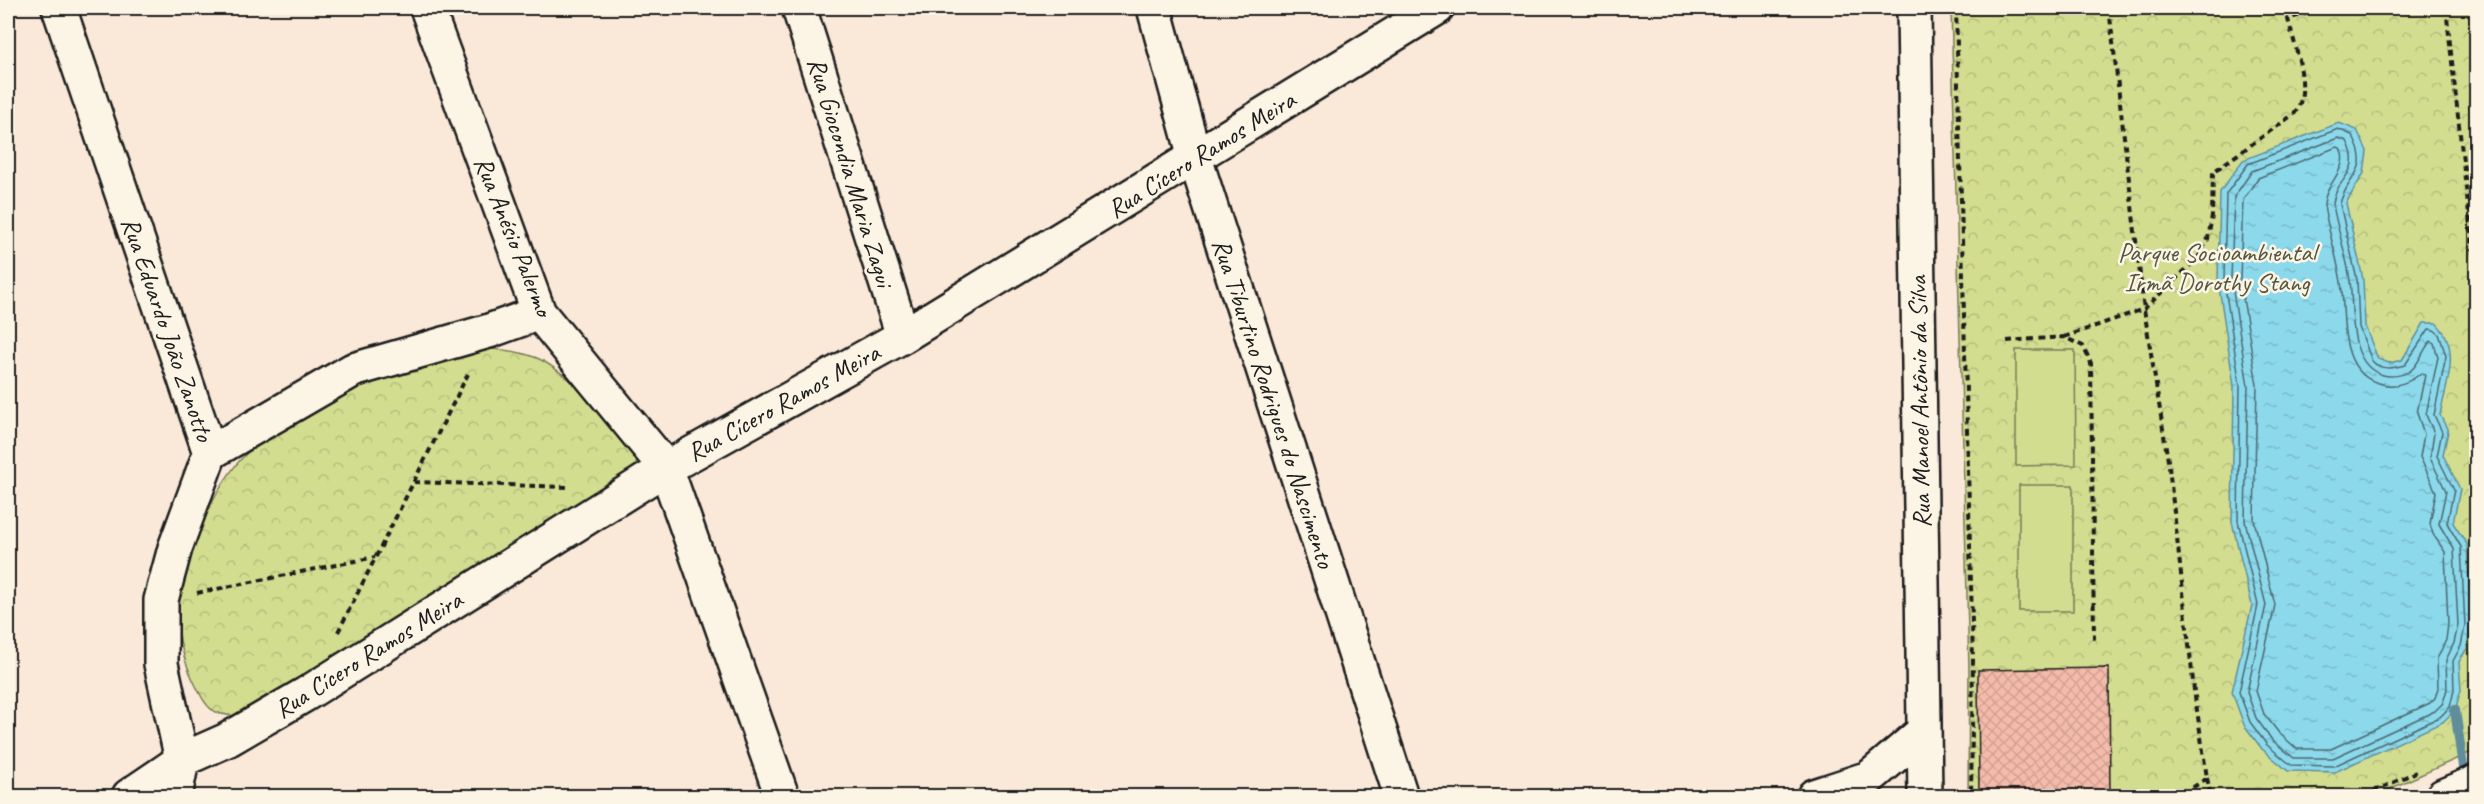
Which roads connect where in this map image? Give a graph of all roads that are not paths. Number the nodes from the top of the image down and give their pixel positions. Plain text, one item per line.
1 (59, 8) edge
2 (427, 8) edge
3 (799, 8) edge
4 (1154, 8) edge
5 (1437, 8) edge
6 (1914, 8) edge
7 (1195, 158) junction
8 (539, 313) junction
9 (903, 336) junction
10 (210, 453) junction
11 (666, 468) junction
12 (1924, 731) junction
13 (182, 760) junction
14 (2476, 782) edge
15 (129, 796) edge
16 (175, 796) edge
17 (782, 796) edge
18 (1401, 796) edge
19 (1814, 796) edge
20 (1925, 796) edge
21 (2443, 796) edge

1 - 10 street, Rua Eduardo João Zanotto
2 - 8 street, Rua Anésio Palermo
3 - 9 street, Rua Giocondia Maria Zagui
4 - 7 street, Rua Tiburtino Rodrigues do Nascimento
5 - 7 street, Rua Cícero Ramos Meira
6 - 12 street, Rua Manoel Antônio da Silva
7 - 9 street, Rua Cícero Ramos Meira
7 - 18 street, Rua Tiburtino Rodrigues do Nascimento
8 - 10 street
8 - 11 street, Rua Anésio Palermo
9 - 11 street, Rua Cícero Ramos Meira
10 - 13 street, Rua Eduardo João Zanotto
11 - 13 street, Rua Cícero Ramos Meira
11 - 17 street, Rua Anésio Palermo
12 - 19 street
12 - 20 street, Rua Manoel Antônio da Silva
13 - 15 street, Rua Cícero Ramos Meira
13 - 16 street
14 - 21 street

